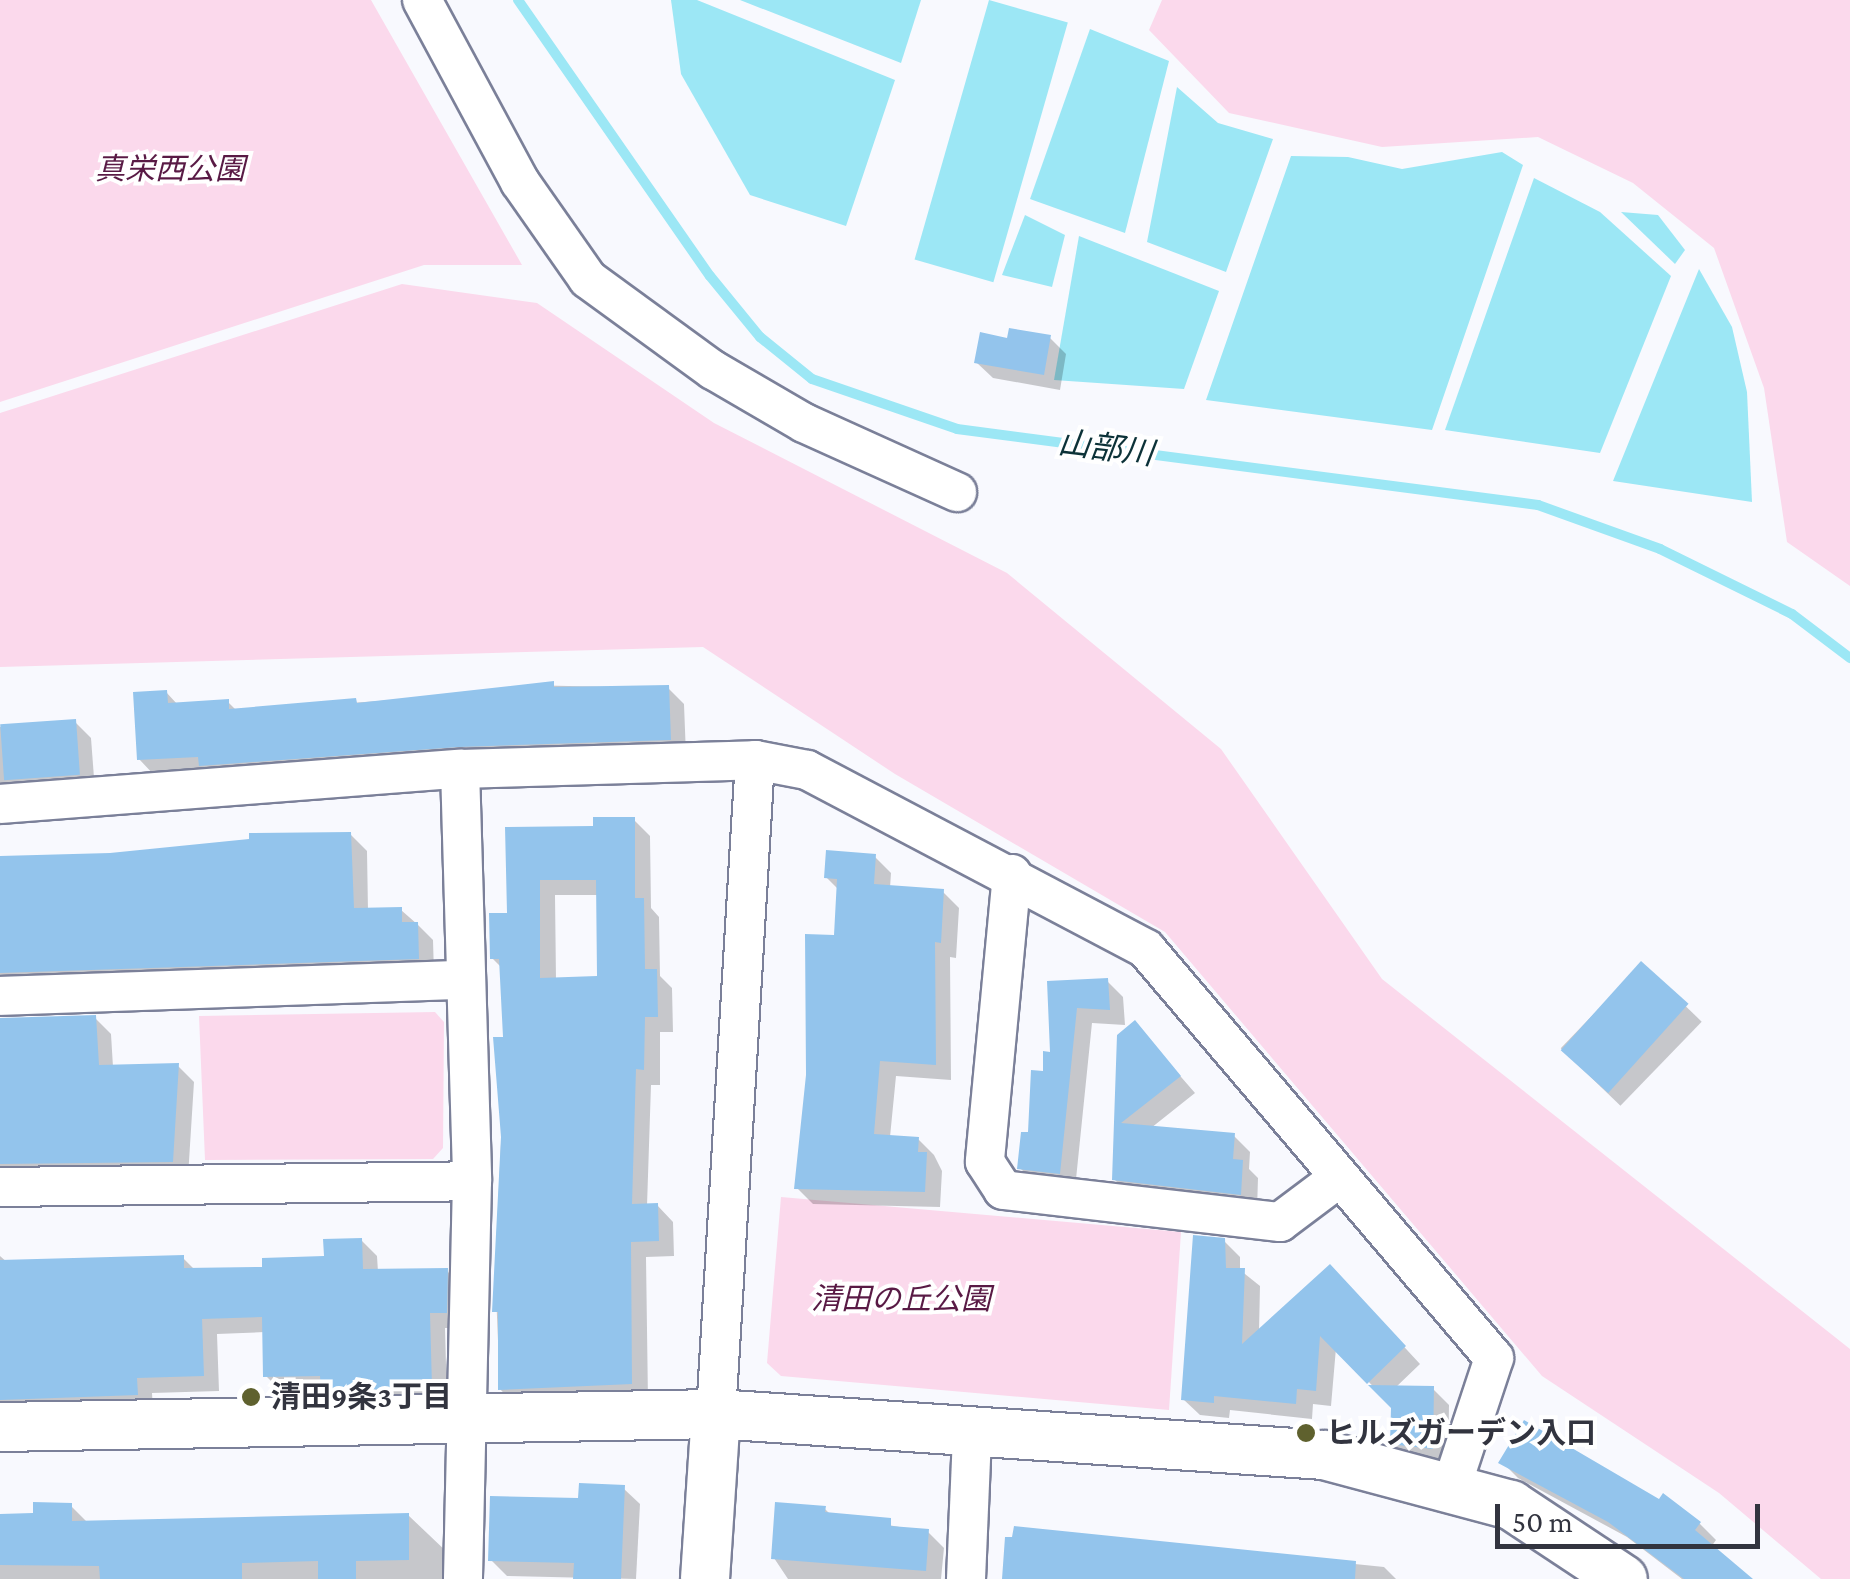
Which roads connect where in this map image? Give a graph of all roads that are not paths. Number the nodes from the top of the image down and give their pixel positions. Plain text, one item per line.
1 (422, 0) edge
2 (957, 492) dead end
3 (755, 760) junction
4 (460, 769) junction
5 (0, 804) edge
6 (1012, 874) junction
7 (466, 980) junction
8 (0, 996) edge
9 (472, 1180) junction
10 (1336, 1180) junction
11 (0, 1187) edge
12 (716, 1414) junction
13 (470, 1419) junction
14 (0, 1427) edge
15 (972, 1433) junction
16 (1452, 1485) junction
17 (463, 1579) edge
18 (705, 1579) edge
19 (966, 1579) edge
20 (1624, 1579) edge

1 - 2 street
3 - 4 street
3 - 6 street
3 - 12 street
4 - 5 street
4 - 7 street
6 - 10 street
6 - 10 street
7 - 8 street
7 - 9 street
9 - 11 street
9 - 13 street
10 - 16 street
12 - 13 street
12 - 15 street
12 - 18 street
13 - 14 street
13 - 17 street
15 - 16 street
15 - 19 street
16 - 20 street

